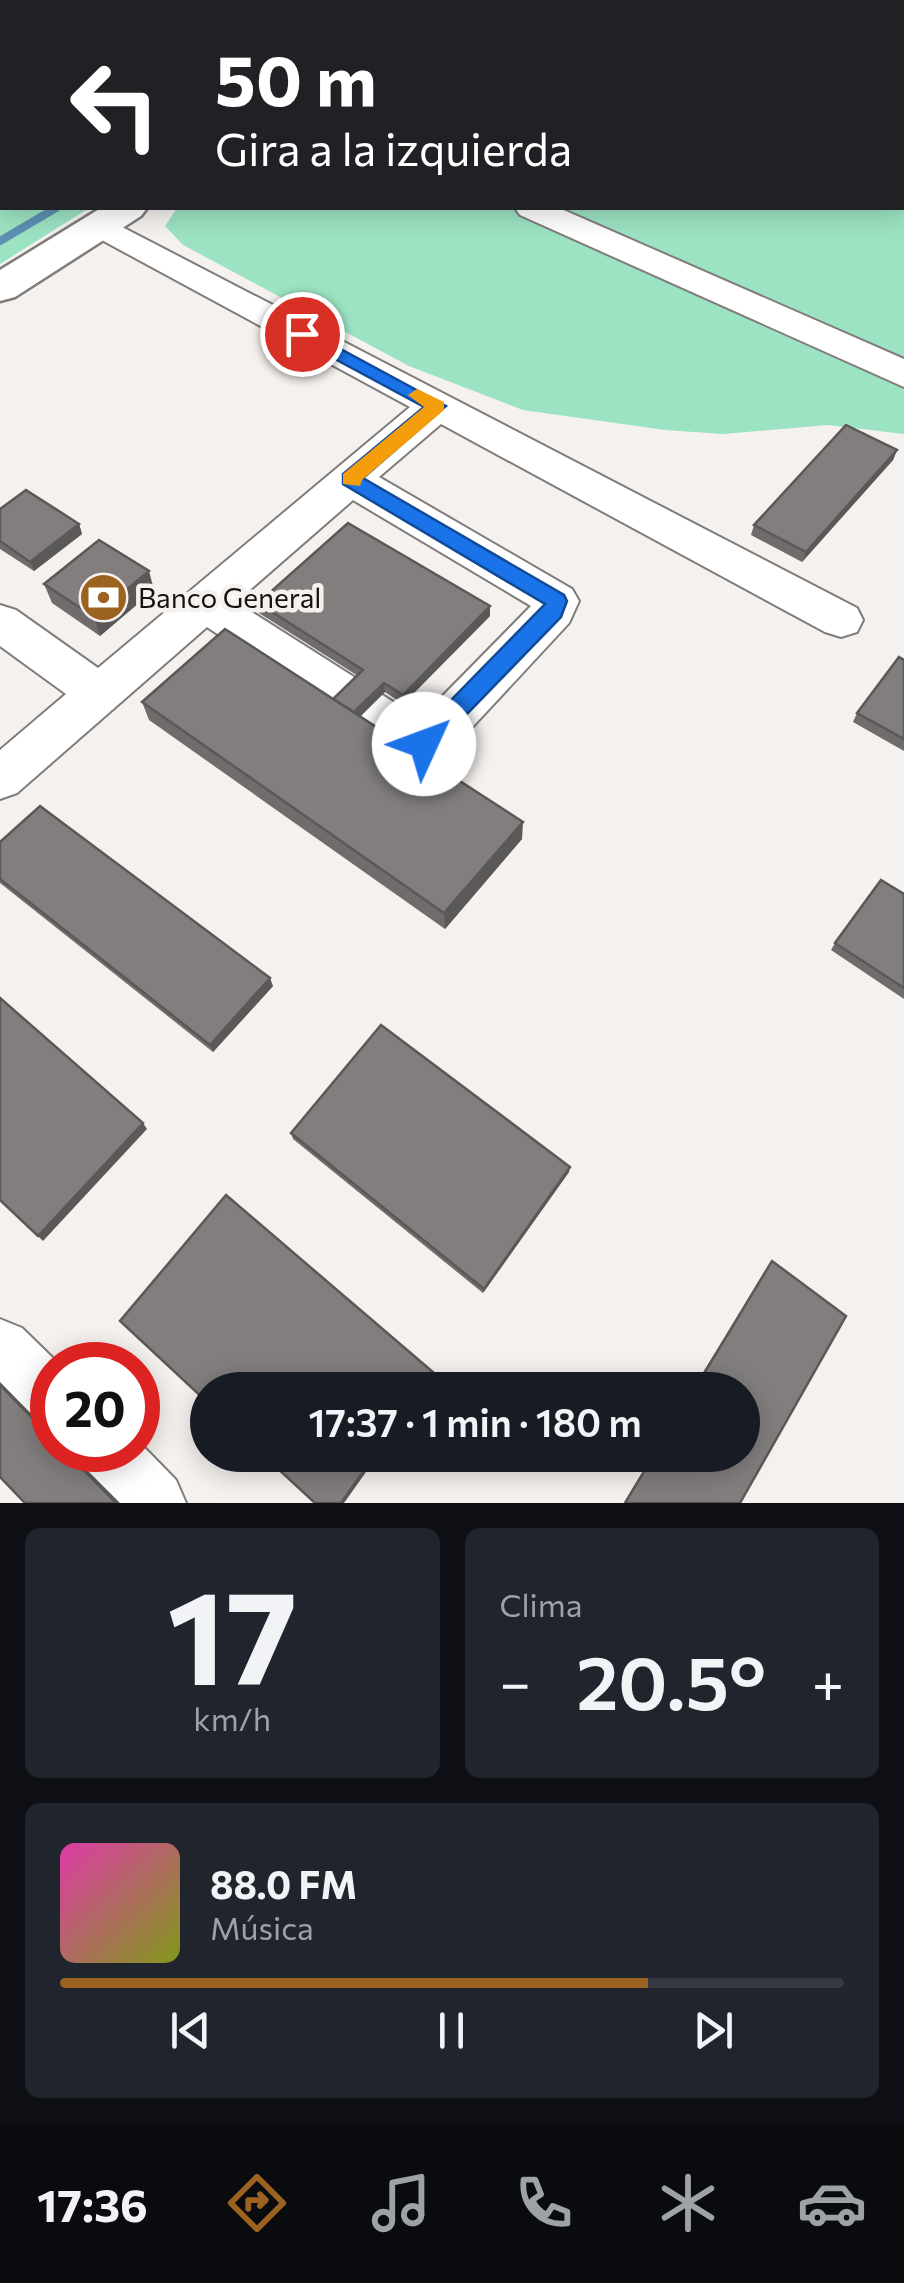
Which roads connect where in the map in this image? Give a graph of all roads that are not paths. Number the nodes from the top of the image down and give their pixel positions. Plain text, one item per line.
1 (536, 210) edge
2 (113, 216) edge
3 (0, 288) edge
4 (904, 374) edge
5 (437, 406) junction
6 (350, 479) junction
7 (204, 603) junction
8 (841, 620) dead end
9 (0, 622) edge
10 (99, 693) junction
11 (0, 778) edge
12 (0, 1350) edge
13 (30, 1380) edge
14 (122, 1472) edge
15 (153, 1503) edge

1 - 4 street
2 - 3 main road
2 - 5 street
5 - 6 street
5 - 8 street
6 - 7 street
6 - 7 street
7 - 10 street
9 - 10 street
10 - 11 street
12 - 13 street
14 - 15 street

